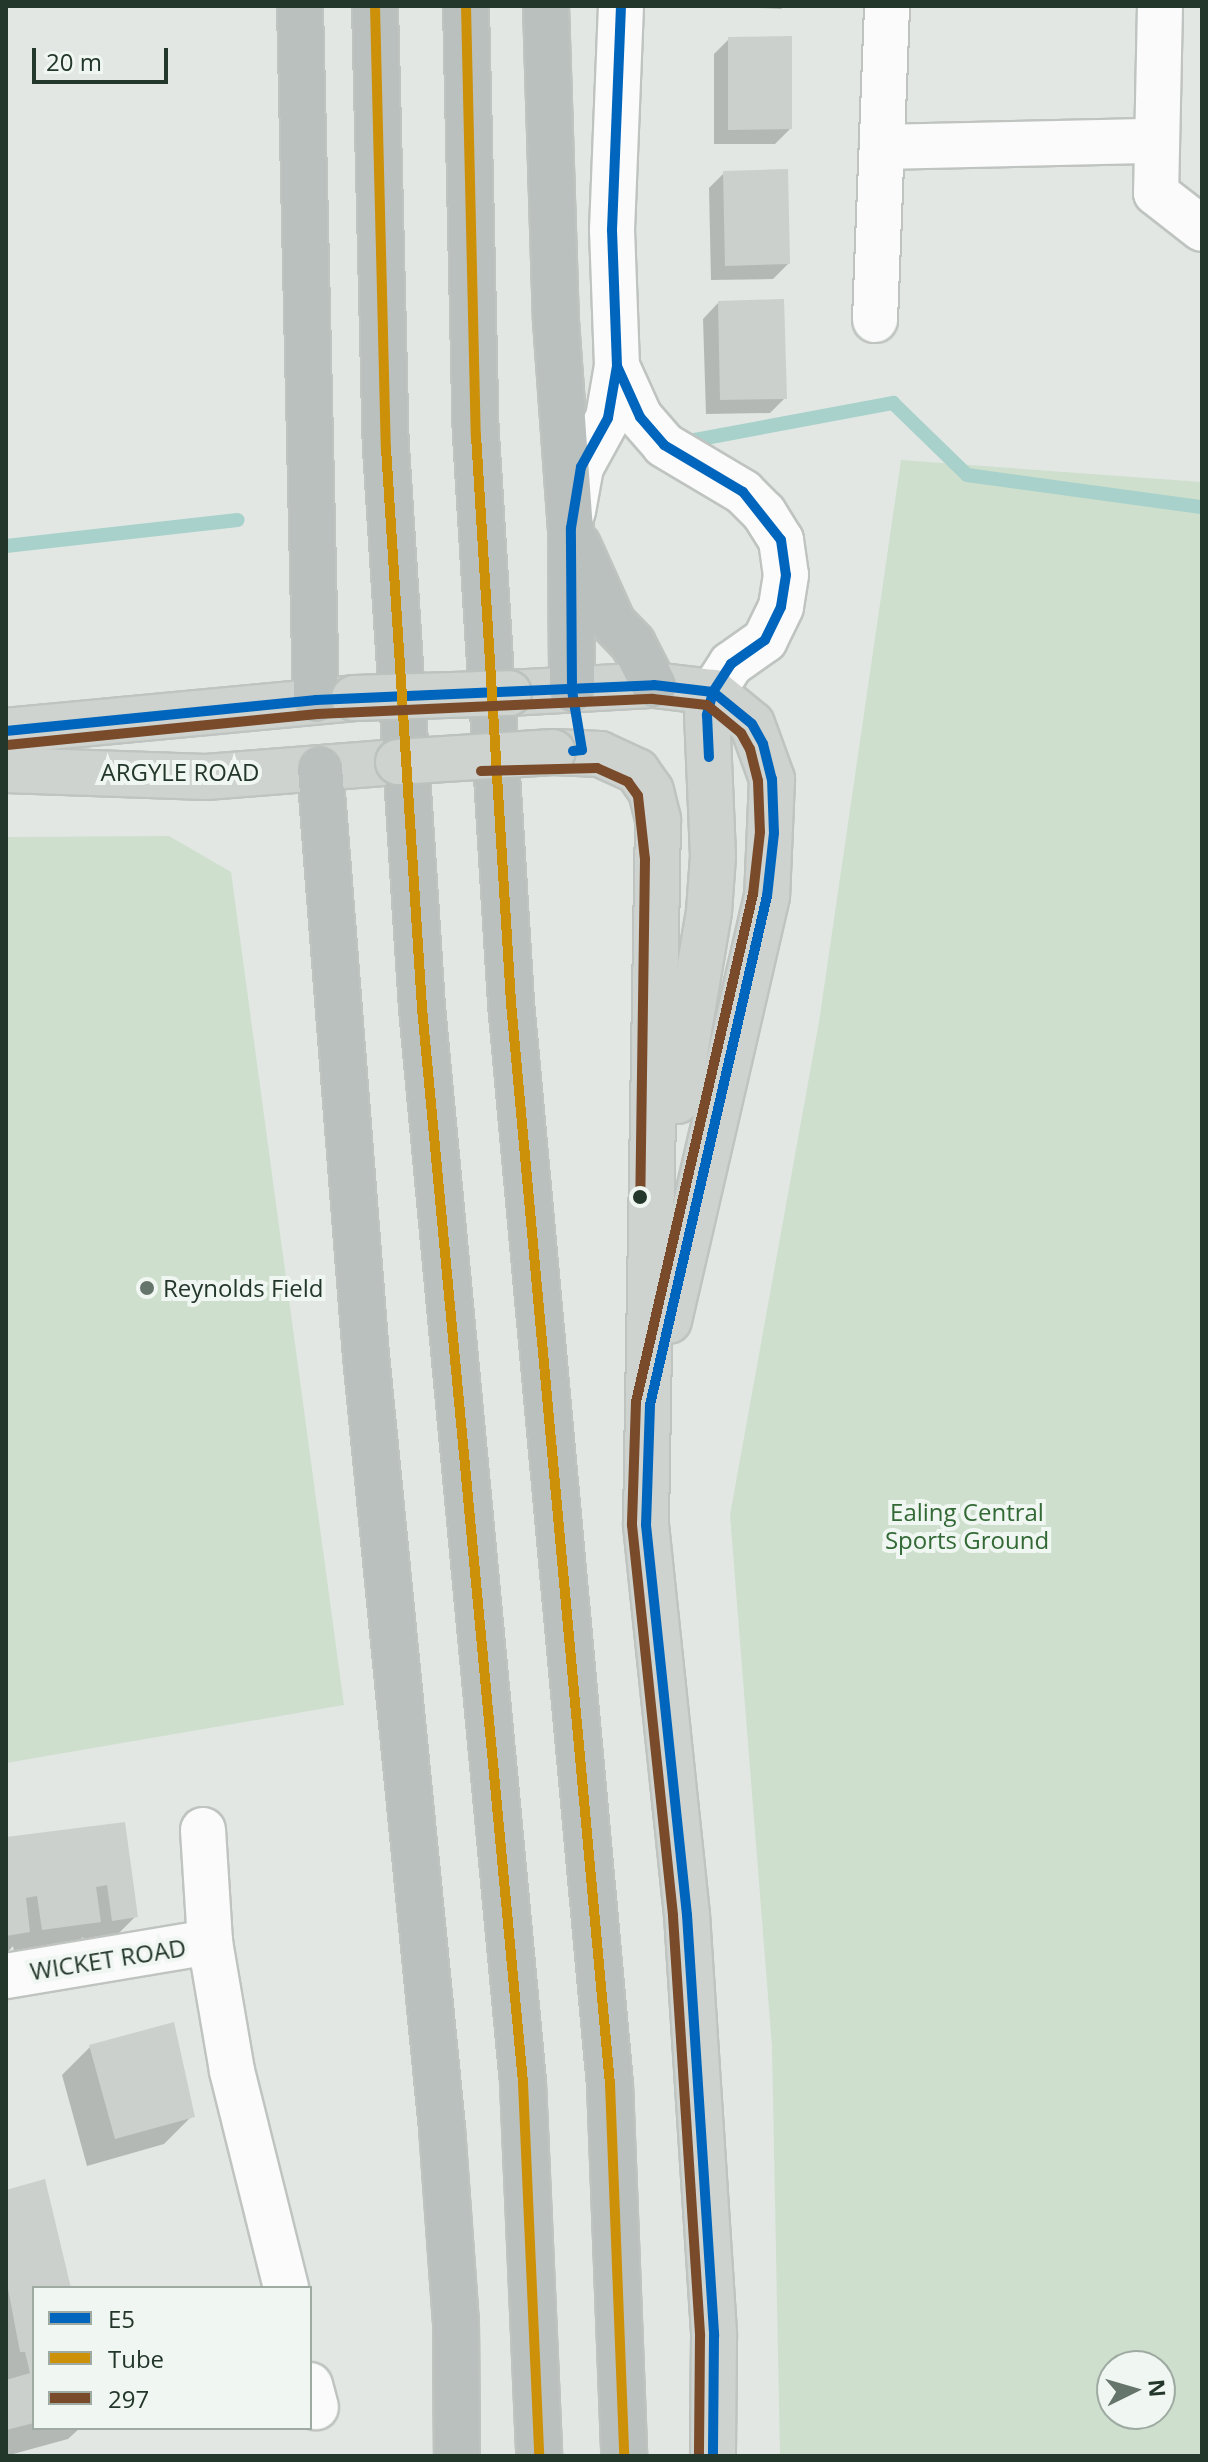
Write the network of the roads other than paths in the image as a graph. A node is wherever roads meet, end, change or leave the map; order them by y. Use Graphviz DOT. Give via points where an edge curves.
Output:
graph roads {
  1 [pos="300,6"];
  2 [pos="375,6"];
  3 [pos="466,6"];
  4 [pos="546,6"];
  5 [pos="621,6"];
  6 [pos="887,6"];
  7 [pos="1160,6"];
  8 [pos="1156,141"];
  9 [pos="882,147"];
  10 [pos="1202,229"];
  11 [pos="875,320"];
  12 [pos="617,366"];
  13 [pos="571,528"];
  14 [pos="654,685"];
  15 [pos="560,691"];
  16 [pos="713,692"];
  17 [pos="335,699"];
  18 [pos="6,731"];
  19 [pos="567,751"];
  20 [pos="337,766"];
  21 [pos="6,770"];
  22 [pos="654,1217"];
  23 [pos="650,1405"];
  24 [pos="203,1830"];
  25 [pos="210,1942"];
  26 [pos="6,1976"];
  27 [pos="286,2286"];
  28 [pos="457,2456"];
  29 [pos="539,2456"];
  30 [pos="624,2456"];
  31 [pos="713,2456"];
  1 -- 17 [label="highway"];
  2 -- 29 [label="highway" via="386,448 422,1008 523,2083"];
  3 -- 30 [label="highway" via="476,435 511,1003 610,2084"];
  4 -- 13 [label="highway" via="556,321"];
  5 -- 12 [label="street" via="612,230"];
  6 -- 9 [label="street"];
  7 -- 8 [label="street"];
  8 -- 9 [label="street"];
  8 -- 10 [label="street" via="1156,193"];
  9 -- 11 [label="street"];
  12 -- 13 [label="street" via="608,418 581,467"];
  12 -- 16 [label="street" via="640,417 664,445 743,492 781,540 786,575 781,607 765,640 731,664"];
  13 -- 14 [label="highway" via="613,623 633,644"];
  13 -- 15 [label="highway"];
  14 -- 15 [label="main road"];
  14 -- 16 [label="main road"];
  15 -- 17 [label="main road, bridge"];
  15 -- 19 [label="main road"];
  16 -- 22 [label="main road" via="707,715 713,856 709,911"];
  16 -- 23 [label="main road" via="752,724 763,744 772,779 774,833 767,896"];
  17 -- 18 [label="main road"];
  17 -- 20 [label="main road"];
  19 -- 20 [label="main road, ARGYLE ROAD, bridge"];
  19 -- 22 [label="main road, ARGYLE ROAD" via="615,757 637,771 651,791 658,820"];
  20 -- 21 [label="main road, ARGYLE ROAD" via="206,777"];
  20 -- 28 [label="highway" via="366,1356 443,2143 456,2321"];
  22 -- 23 [label="main road"];
  23 -- 31 [label="main road" via="646,1525 687,1915 714,2336"];
  24 -- 25 [label="street"];
  25 -- 26 [label="street, WICKET ROAD"];
  25 -- 27 [label="street" via="232,2071"];
}
